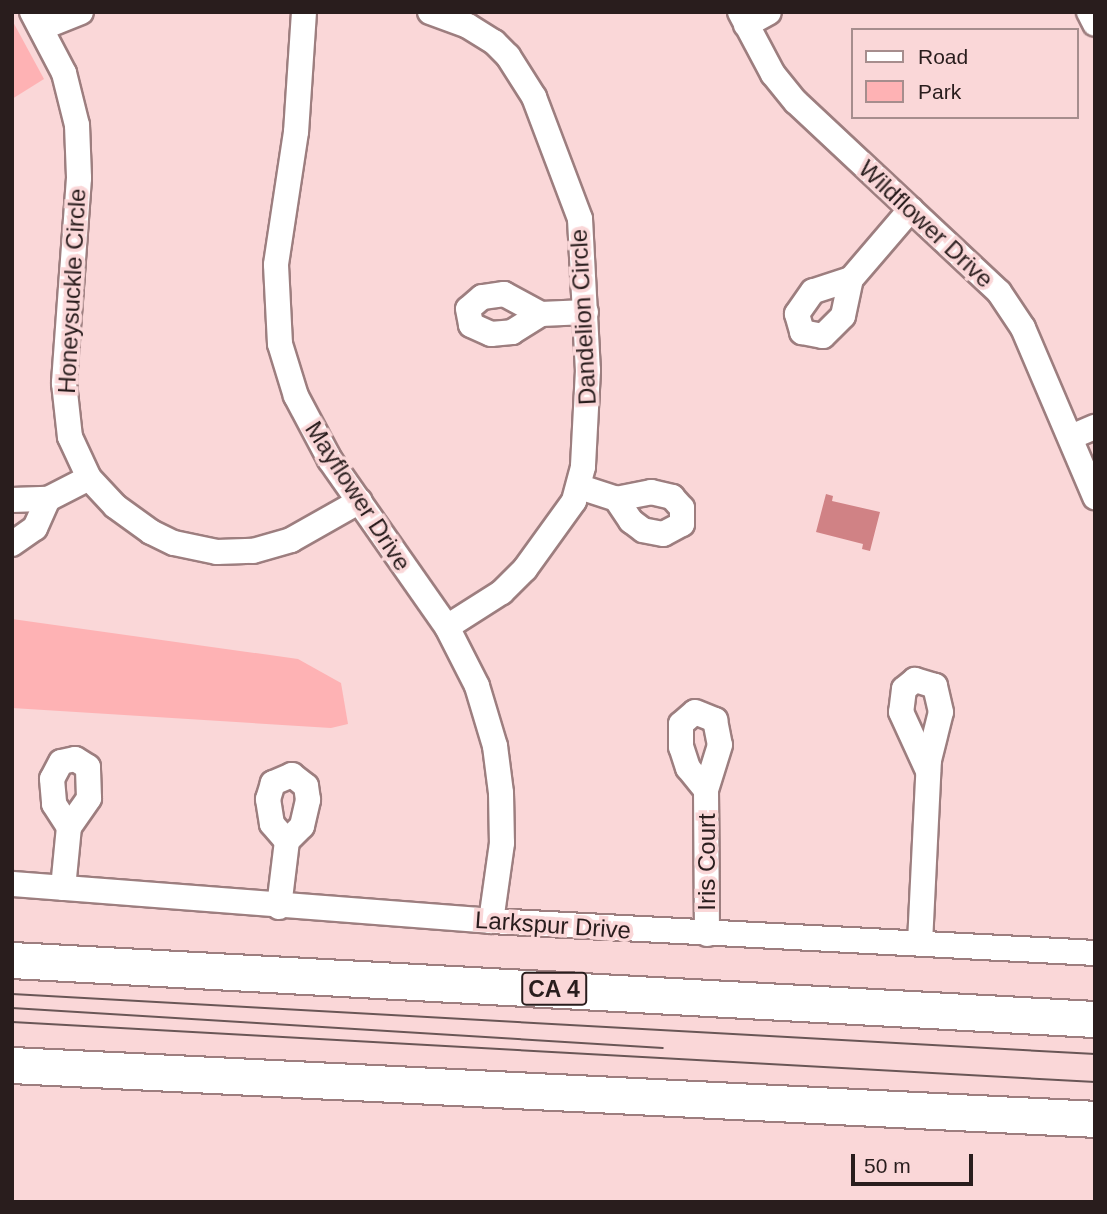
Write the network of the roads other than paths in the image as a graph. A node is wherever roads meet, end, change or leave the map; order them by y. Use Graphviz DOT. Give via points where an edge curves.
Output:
graph roads {
  1 [pos="80,12"];
  2 [pos="304,12"];
  3 [pos="430,12"];
  4 [pos="769,12"];
  5 [pos="1090,12"];
  6 [pos="743,18"];
  7 [pos="37,20"];
  8 [pos="1095,24"];
  9 [pos="911,209"];
  10 [pos="851,279"];
  11 [pos="586,312"];
  12 [pos="541,314"];
  13 [pos="1095,427"];
  14 [pos="1070,438"];
  15 [pos="89,478"];
  16 [pos="580,487"];
  17 [pos="1095,497"];
  18 [pos="48,499"];
  19 [pos="616,499"];
  20 [pos="12,500"];
  21 [pos="360,501"];
  22 [pos="12,544"];
  23 [pos="447,627"];
  24 [pos="928,771"];
  25 [pos="706,790"];
  26 [pos="69,827"];
  27 [pos="287,841"];
  28 [pos="12,884"];
  29 [pos="63,888"];
  30 [pos="279,906"];
  31 [pos="491,921"];
  32 [pos="706,934"];
  33 [pos="920,943"];
  34 [pos="1095,953"];
  35 [pos="12,960"];
  36 [pos="1095,1019"];
  37 [pos="12,1065"];
  38 [pos="1006,1116"];
  39 [pos="1095,1119"];
  40 [pos="1095,1131"];
  1 -- 7 [label="street"];
  2 -- 21 [label="street, Mayflower Drive" via="296,130 276,265 278,326 287,373 307,420"];
  3 -- 11 [label="street, Dandelion Circle" via="494,42 534,97 580,219"];
  4 -- 6 [label="street"];
  5 -- 8 [label="street"];
  6 -- 9 [label="street, Wildflower Drive" via="786,90"];
  7 -- 15 [label="street, Honeysuckle Circle" via="64,73 77,125 79,178 64,383 70,437"];
  9 -- 10 [label="street"];
  9 -- 14 [label="street, Wildflower Drive" via="984,274 1012,310"];
  11 -- 12 [label="street"];
  11 -- 16 [label="street, Dandelion Circle" via="588,416"];
  13 -- 14 [label="street"];
  14 -- 17 [label="street, Wildflower Drive"];
  15 -- 18 [label="street"];
  15 -- 21 [label="street, Honeysuckle Circle" via="115,506 151,532 174,543 217,552 253,551 291,540"];
  16 -- 19 [label="street"];
  16 -- 23 [label="street, Dandelion Circle" via="525,569 502,592"];
  18 -- 20 [label="street"];
  18 -- 22 [label="street" via="35,528"];
  21 -- 23 [label="street, Mayflower Drive"];
  23 -- 31 [label="street, Mayflower Drive" via="477,686 498,764 502,843"];
  24 -- 33 [label="street"];
  25 -- 32 [label="street, Iris Court"];
  26 -- 29 [label="street"];
  27 -- 30 [label="street"];
  28 -- 29 [label="street, Larkspur Drive"];
  29 -- 30 [label="street, Larkspur Drive"];
  30 -- 31 [label="street, Larkspur Drive"];
  31 -- 32 [label="street, Larkspur Drive"];
  32 -- 33 [label="street, Larkspur Drive"];
  33 -- 34 [label="street, Larkspur Drive"];
  35 -- 36 [label="highway, CA 4"];
  37 -- 38 [label="highway"];
  38 -- 39 [label="highway"];
  38 -- 40 [label="highway"];
}
